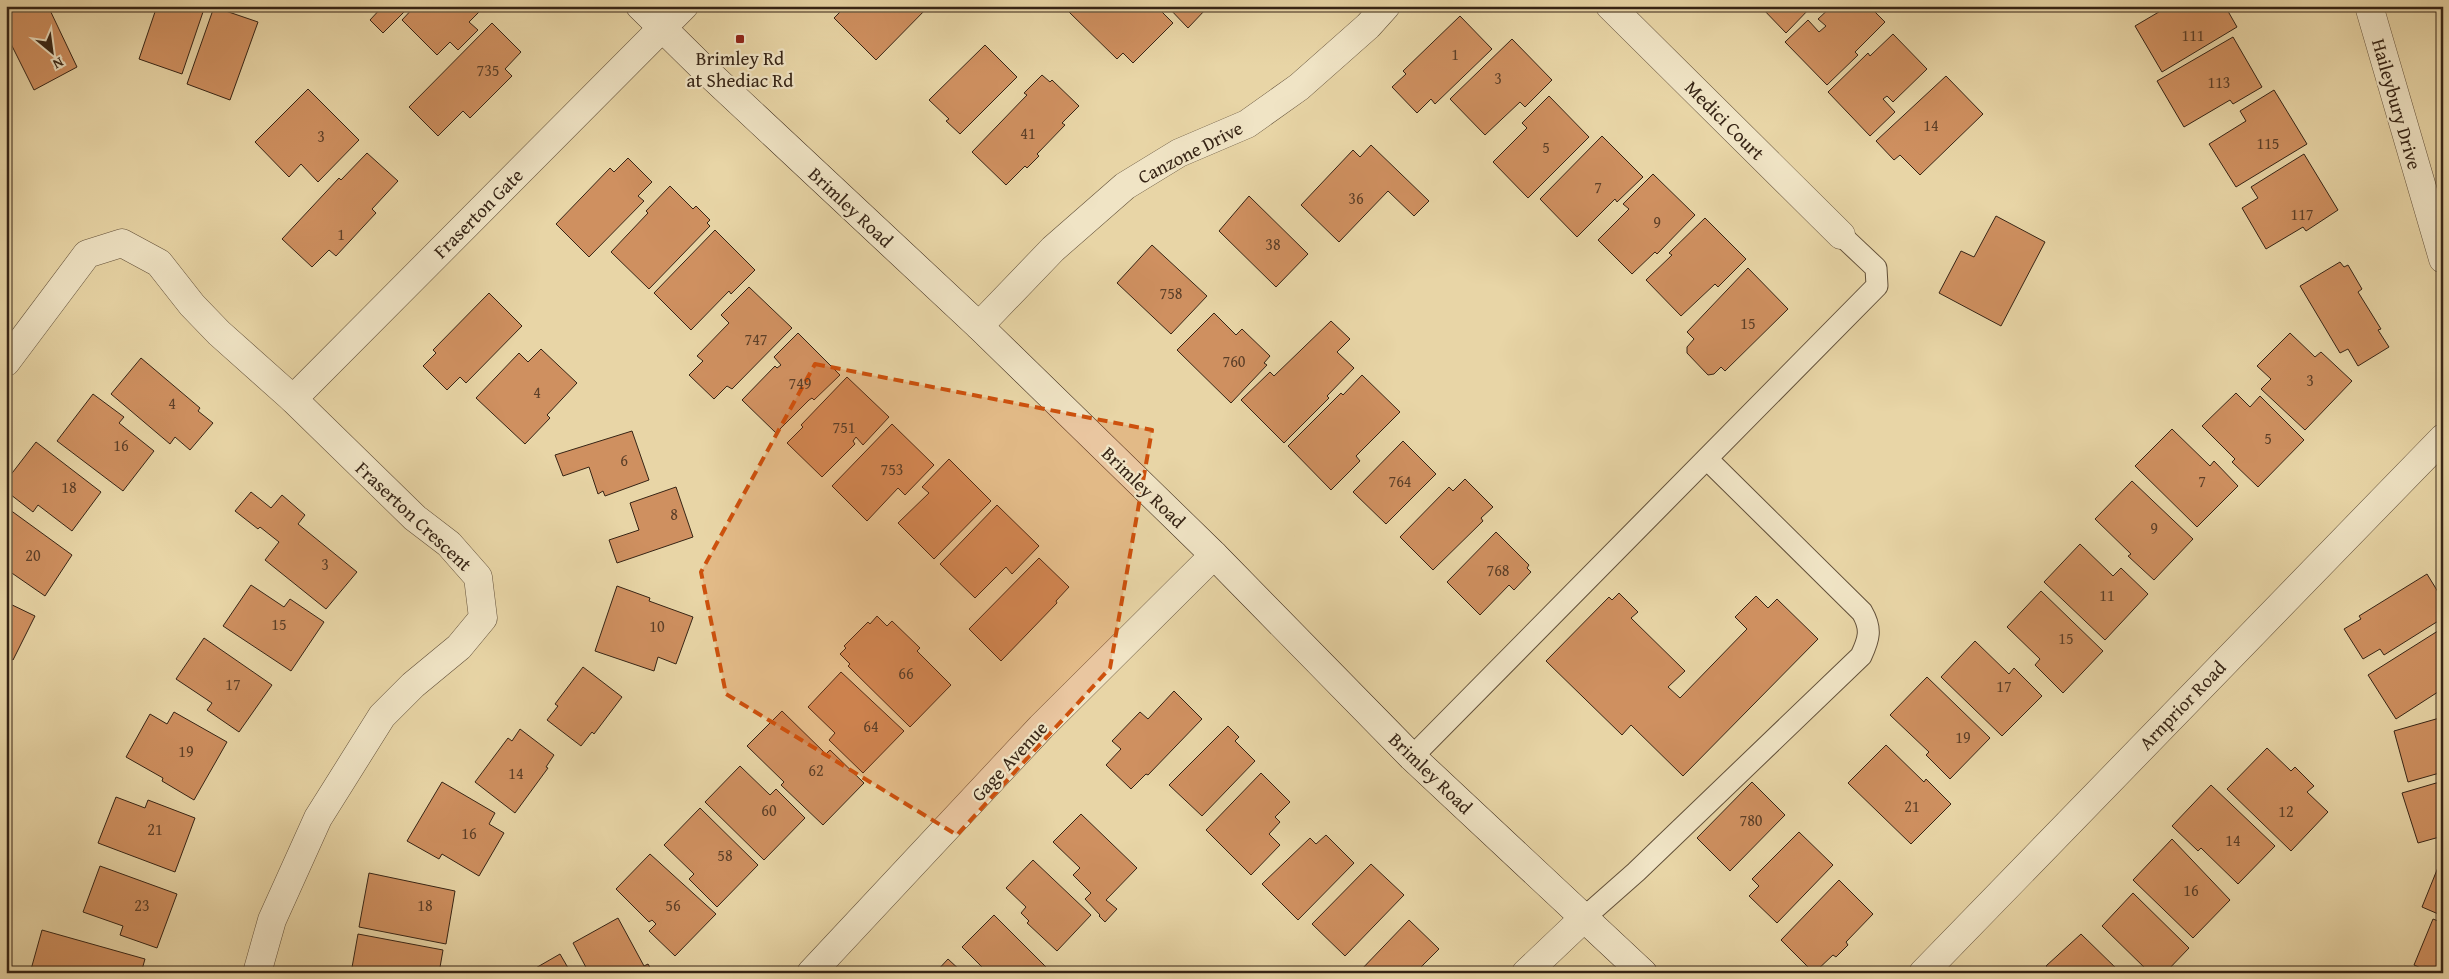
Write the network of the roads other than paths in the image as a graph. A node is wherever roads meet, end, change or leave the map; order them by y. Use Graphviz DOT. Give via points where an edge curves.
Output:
graph roads {
  1 [pos="640,6"];
  2 [pos="684,6"];
  3 [pos="1386,6"];
  4 [pos="1610,6"];
  5 [pos="2369,6"];
  6 [pos="662,28"];
  7 [pos="1841,235"];
  8 [pos="2443,259"];
  9 [pos="979,326"];
  10 [pos="6,362"];
  11 [pos="293,399"];
  12 [pos="2443,438"];
  13 [pos="1707,460"];
  14 [pos="1214,555"];
  15 [pos="1412,757"];
  16 [pos="1585,917"];
  17 [pos="258,973"];
  18 [pos="811,973"];
  19 [pos="1526,973"];
  20 [pos="1642,973"];
  21 [pos="1922,973"];
  1 -- 6 [label="street, Brimley Road"];
  2 -- 6 [label="street, Fraserton Gate"];
  3 -- 9 [label="street, Canzone Drive" via="1299,87 1246,124 1179,153 1125,186 1053,249"];
  4 -- 7 [label="street, Medici Court"];
  5 -- 8 [label="street, Haileybury Drive"];
  6 -- 9 [label="street, Brimley Road"];
  6 -- 11 [label="street, Fraserton Gate"];
  7 -- 13 [label="lane" via="1876,268 1877,286"];
  9 -- 14 [label="street, Brimley Road"];
  10 -- 11 [label="street" via="87,254 122,243 158,263 219,333"];
  11 -- 17 [label="street, Fraserton Crescent" via="415,518 449,544 478,576 484,618 459,647 382,716 318,818 272,920"];
  12 -- 21 [label="street, Arnprior Road"];
  13 -- 15 [label="lane"];
  13 -- 16 [label="lane" via="1862,612 1869,625 1869,638 1861,656"];
  14 -- 15 [label="street, Brimley Road"];
  14 -- 18 [label="street, Gage Avenue" via="1041,727"];
  15 -- 16 [label="street, Brimley Road"];
  16 -- 19 [label="street"];
  16 -- 20 [label="street, Brimley Road"];
}
